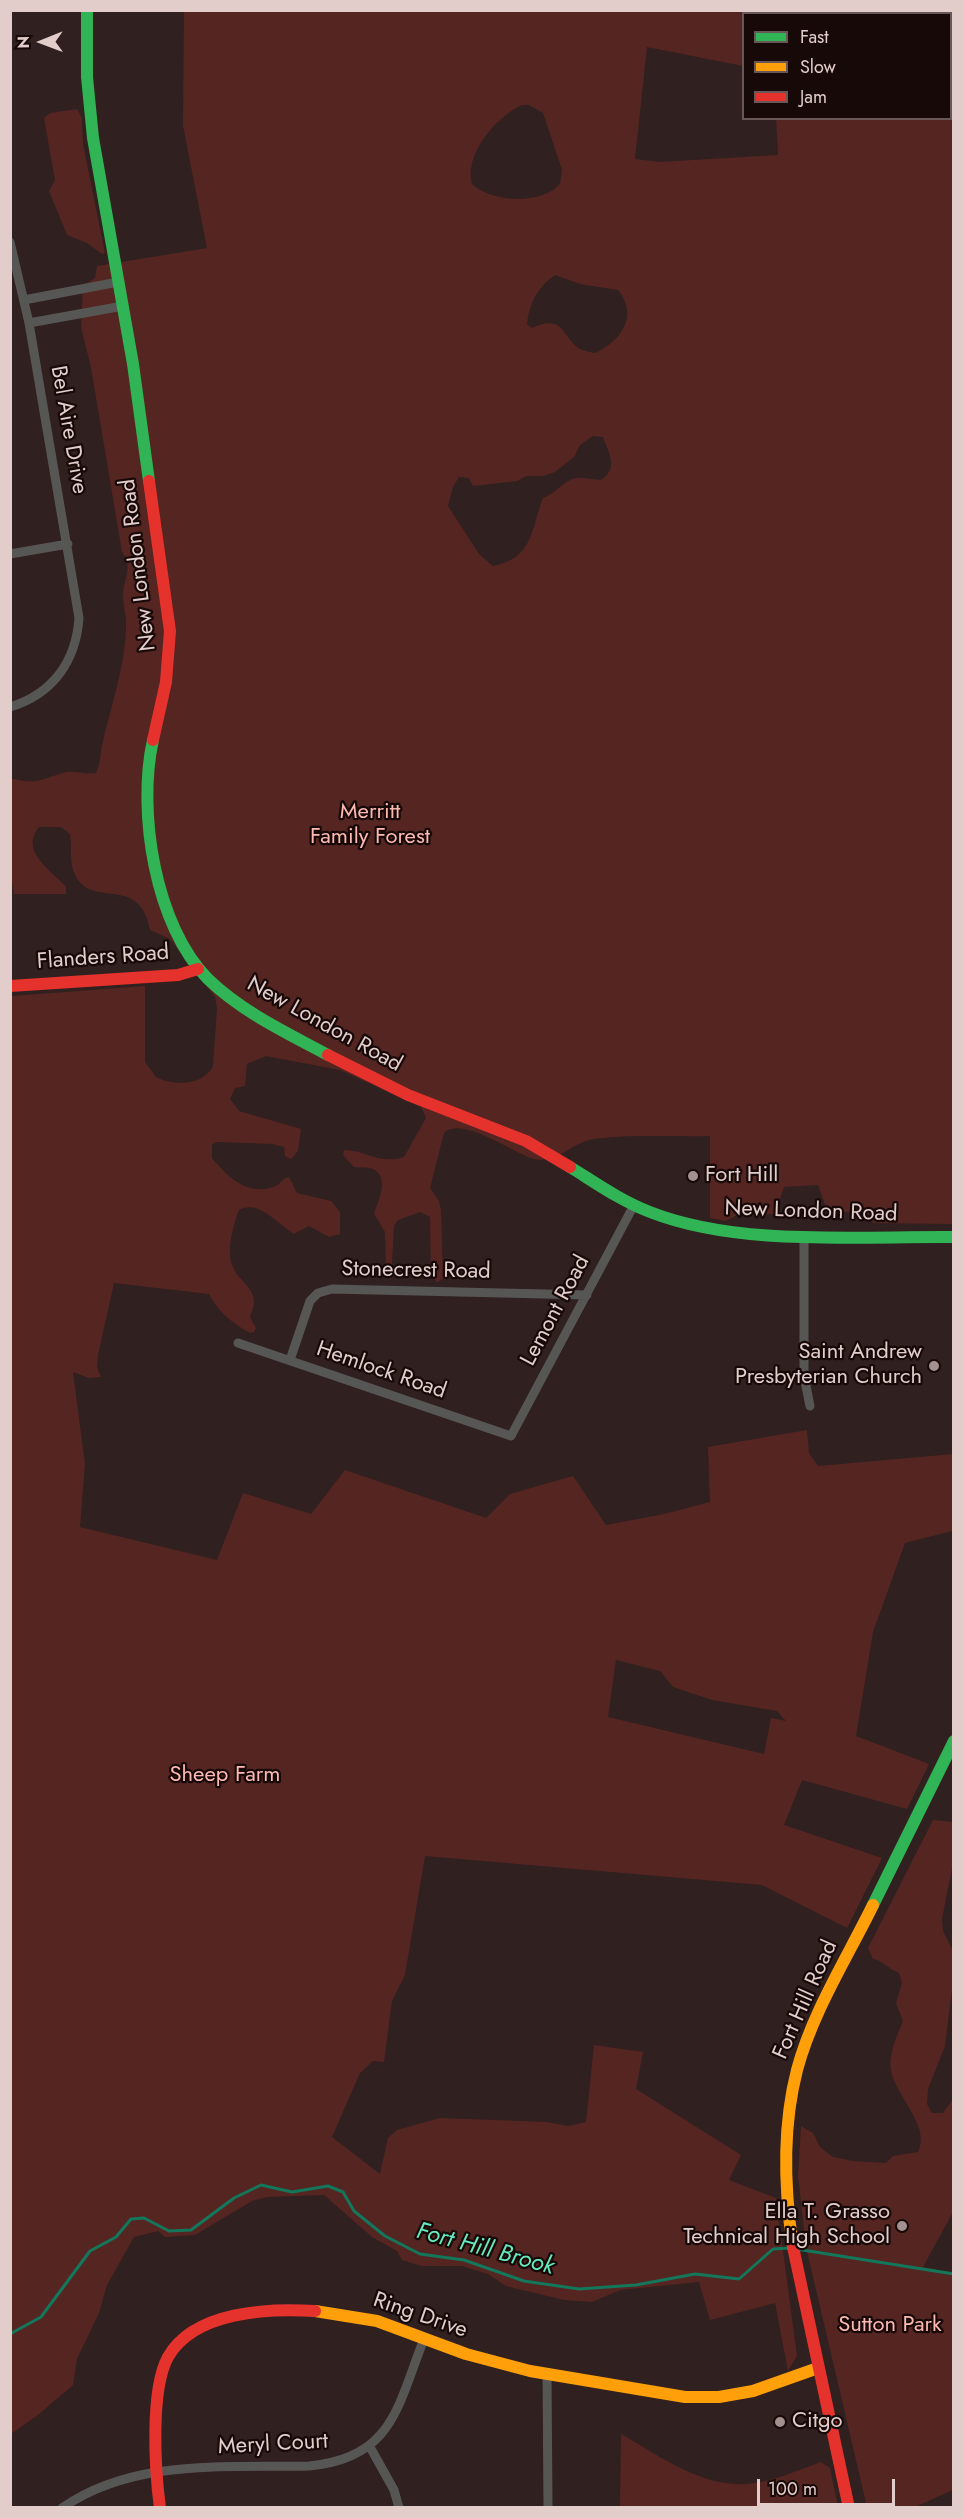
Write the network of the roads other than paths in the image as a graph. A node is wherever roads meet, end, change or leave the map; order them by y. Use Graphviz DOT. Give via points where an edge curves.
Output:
graph roads {
  1 [pos="87,10"];
  2 [pos="10,242"];
  3 [pos="118,282"];
  4 [pos="24,300"];
  5 [pos="123,306"];
  6 [pos="29,323"];
  7 [pos="68,544"];
  8 [pos="10,554"];
  9 [pos="10,707"];
  10 [pos="198,969"];
  11 [pos="10,986"];
  12 [pos="634,1205"];
  13 [pos="804,1236"];
  14 [pos="954,1237"];
  15 [pos="587,1295"];
  16 [pos="237,1343"];
  17 [pos="290,1360"];
  18 [pos="810,1406"];
  19 [pos="511,1436"];
  20 [pos="954,1741"];
  21 [pos="424,2339"];
  22 [pos="818,2368"];
  23 [pos="548,2373"];
  24 [pos="370,2447"];
  25 [pos="158,2470"];
  26 [pos="62,2508"];
  27 [pos="160,2508"];
  28 [pos="399,2508"];
  29 [pos="548,2508"];
  30 [pos="849,2508"];
  1 -- 3 [label="main road, New London Road" via="89,105"];
  2 -- 4 [label="street, Bel Aire Drive"];
  3 -- 4 [label="street"];
  3 -- 5 [label="main road, New London Road"];
  4 -- 6 [label="street, Bel Aire Drive"];
  5 -- 6 [label="street"];
  5 -- 10 [label="main road, New London Road" via="170,631 169,676 149,760 148,813 173,920"];
  6 -- 7 [label="street, Bel Aire Drive"];
  7 -- 8 [label="street"];
  7 -- 9 [label="street, Bel Aire Drive" via="79,610 72,656 49,686"];
  10 -- 11 [label="main road, Flanders Road" via="178,975"];
  10 -- 12 [label="main road, New London Road" via="256,1016 325,1054 409,1095 524,1140"];
  12 -- 13 [label="main road, New London Road" via="663,1217 728,1233"];
  12 -- 15 [label="street, Lemont Road"];
  13 -- 14 [label="main road, New London Road"];
  13 -- 18 [label="street" via="804,1376"];
  15 -- 17 [label="street, Stonecrest Road" via="332,1289 318,1293 310,1301"];
  15 -- 19 [label="street, Lemont Road"];
  16 -- 17 [label="street, Hemlock Road"];
  17 -- 19 [label="street, Hemlock Road"];
  20 -- 22 [label="main road, Fort Hill Road" via="815,2022 797,2065 788,2104 786,2199 794,2259"];
  21 -- 23 [label="main road, Ring Drive" via="480,2358"];
  21 -- 24 [label="street, Meryl Court" via="392,2418"];
  21 -- 25 [label="main road, Ring Drive" via="378,2322 323,2312 262,2311 207,2323 184,2336 167,2357 159,2389"];
  22 -- 23 [label="main road, Ring Drive" via="754,2391 702,2398"];
  22 -- 30 [label="main road, Fort Hill Road"];
  23 -- 29 [label="street"];
  24 -- 25 [label="street, Meryl Court" via="356,2456 327,2464"];
  24 -- 28 [label="street" via="394,2490"];
  25 -- 26 [label="street, Meryl Court" via="122,2478"];
  25 -- 27 [label="main road, Ring Drive"];
}
